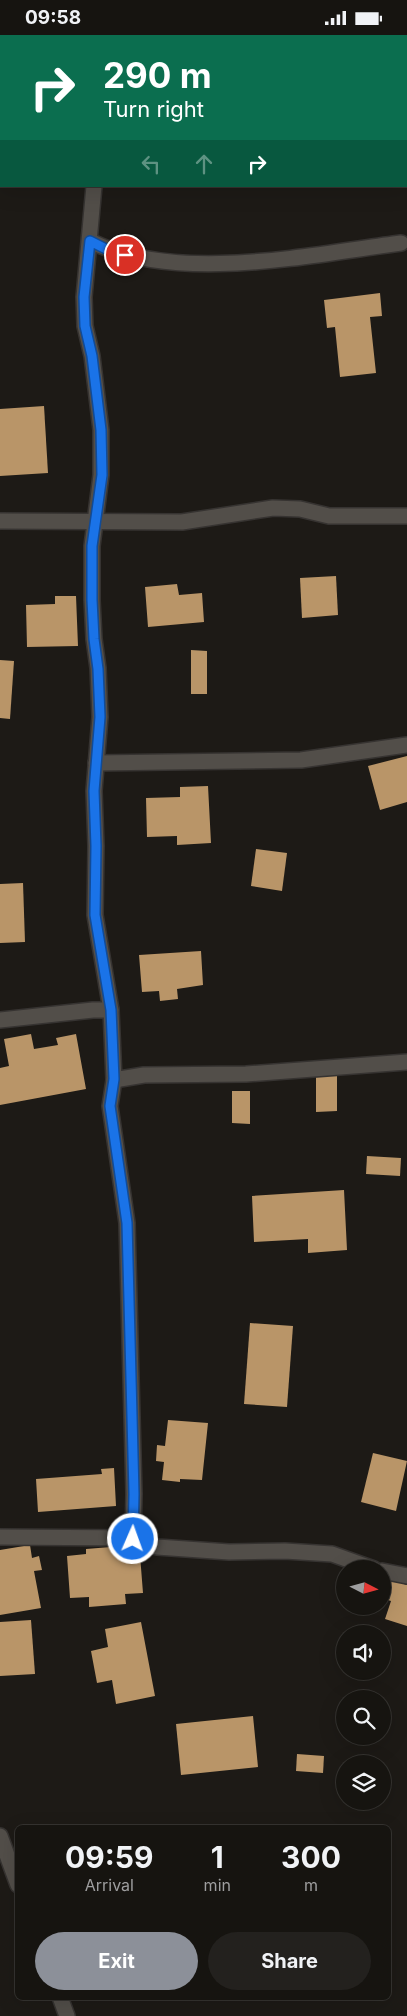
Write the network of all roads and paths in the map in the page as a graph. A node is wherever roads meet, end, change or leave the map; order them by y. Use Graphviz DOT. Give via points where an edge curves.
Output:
graph roads {
  1 [pos="94,187"];
  2 [pos="90,241"];
  3 [pos="401,243"];
  4 [pos="407,515"];
  5 [pos="0,521"];
  6 [pos="96,521"];
  7 [pos="407,745"];
  8 [pos="96,763"];
  9 [pos="111,1010"];
  10 [pos="0,1020"];
  11 [pos="407,1062"];
  12 [pos="114,1079"];
  13 [pos="0,1537"];
  14 [pos="133,1539"];
  15 [pos="347,1560"];
  16 [pos="391,1573"];
  17 [pos="407,1576"];
  18 [pos="0,1836"];
  19 [pos="15,1877"];
  20 [pos="61,2000"];
  21 [pos="67,2016"];
  1 -- 2 [label="street"];
  2 -- 3 [label="street" via="125,255 208,265"];
  2 -- 6 [label="street" via="84,297 85,326 101,430 102,475"];
  4 -- 6 [label="street" via="328,516 300,509 273,508 182,522"];
  5 -- 6 [label="street"];
  6 -- 8 [label="street" via="92,546 92,600 100,717"];
  7 -- 8 [label="street" via="301,760"];
  8 -- 9 [label="street" via="95,915"];
  9 -- 10 [label="street"];
  9 -- 12 [label="street"];
  11 -- 12 [label="street" via="246,1074 144,1075"];
  12 -- 14 [label="street" via="110,1106 127,1223"];
  13 -- 14 [label="street"];
  14 -- 15 [label="street" via="157,1547 229,1552 285,1551 332,1555"];
  16 -- 17 [label="street"];
  18 -- 19 [label="street"];
  20 -- 21 [label="street"];
}
